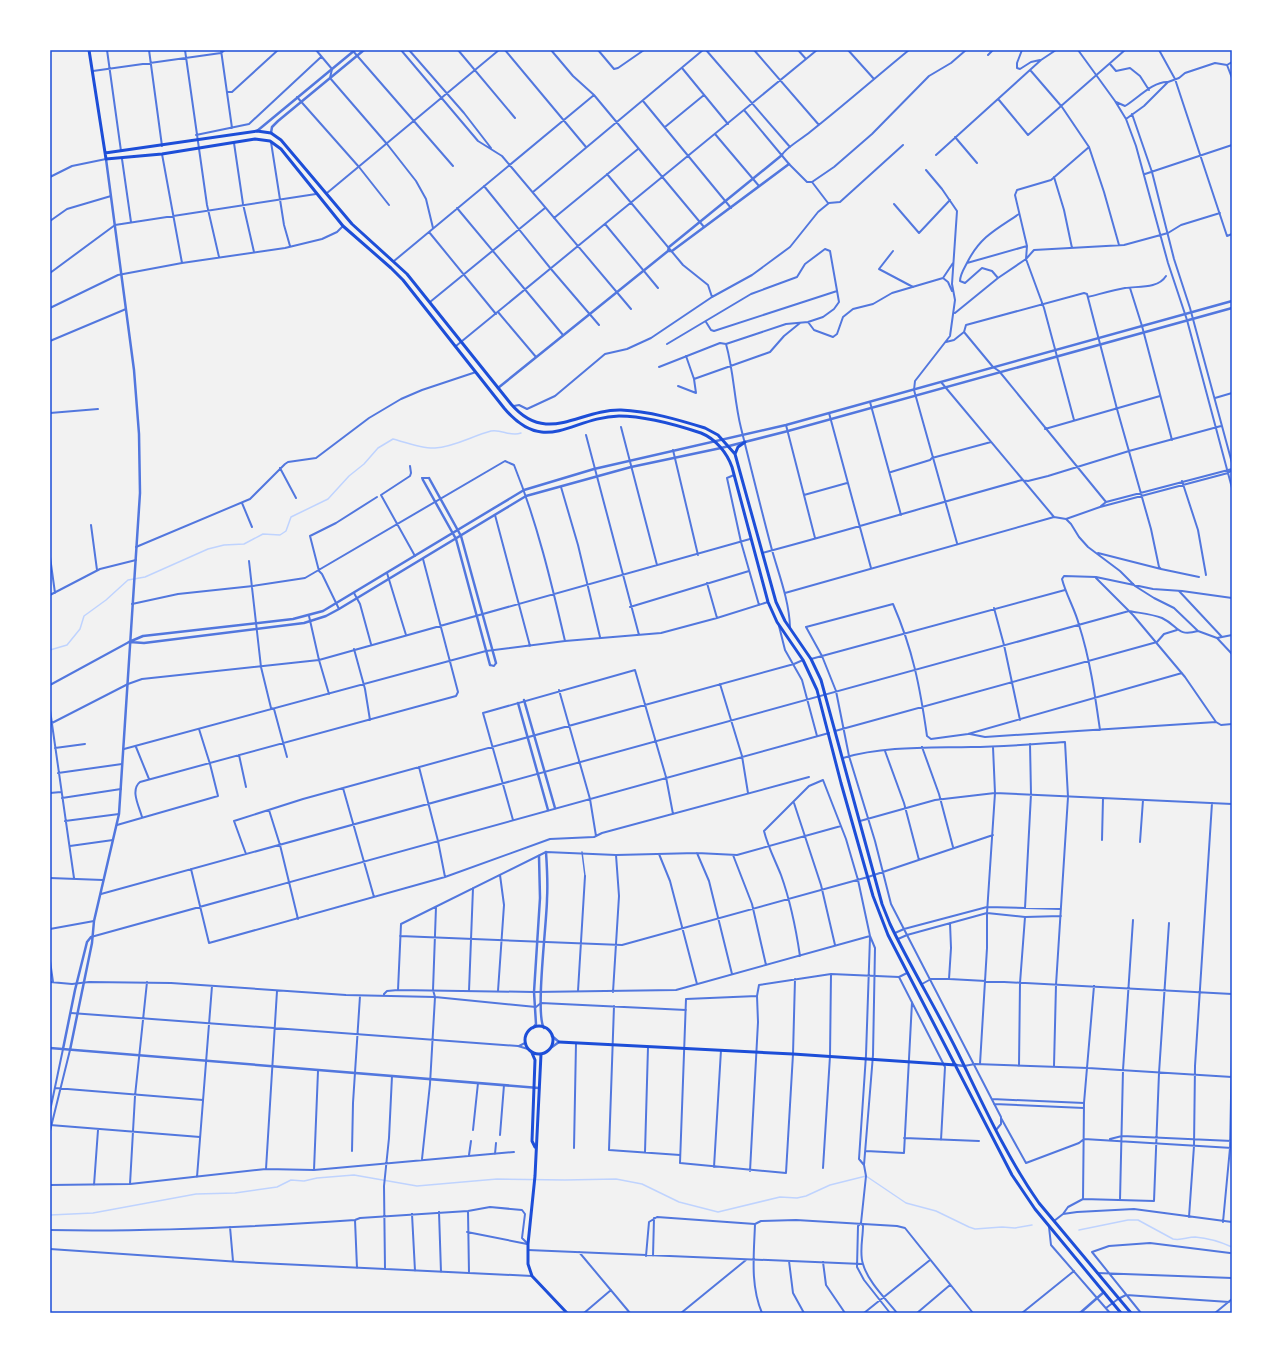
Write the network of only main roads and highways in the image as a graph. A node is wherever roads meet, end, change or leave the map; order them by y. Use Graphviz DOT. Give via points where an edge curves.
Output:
graph roads {
  1 [pos="89,50"];
  2 [pos="105,153"];
  3 [pos="745,442"];
  4 [pos="735,454"];
  5 [pos="559,1042"];
  6 [pos="532,1053"];
  7 [pos="541,1054"];
  8 [pos="956,1065"];
  9 [pos="535,1147"];
  10 [pos="567,1313"];
  11 [pos="1121,1313"];
  12 [pos="1131,1313"];
  1 -- 2 [label="main road"];
  2 -- 4 [label="main road" via="257,131 271,133 288,147 352,224 394,261 513,406 529,420 545,425 614,410 636,412 705,428 724,440"];
  2 -- 8 [label="main road" via="106,159 122,159 259,139 270,141 281,150 343,226 398,276 516,422 533,431 549,432 621,416 705,434 716,442 730,461 768,602 777,622 803,660 819,697 881,919"];
  3 -- 4 [label="main road" via="738,447"];
  4 -- 12 [label="main road" via="776,602 811,659 826,694 884,910 895,934 1027,1185"];
  5 -- 8 [label="main road"];
  6 -- 7 [label="main road"];
  6 -- 7 [label="main road" via="525,1043 528,1033 533,1028 544,1028 552,1036 552,1047"];
  6 -- 9 [label="main road" via="535,1059 532,1141"];
  7 -- 9 [label="main road"];
  8 -- 11 [label="main road" via="1012,1175 1048,1226"];
  9 -- 10 [label="main road" via="528,1264 532,1276"];
}
